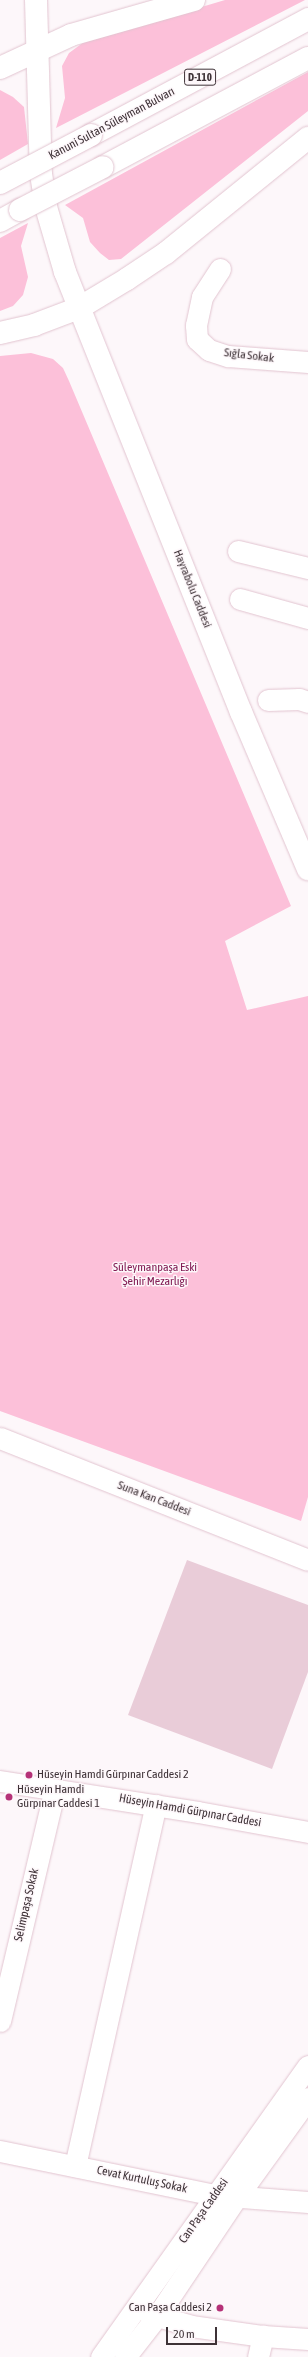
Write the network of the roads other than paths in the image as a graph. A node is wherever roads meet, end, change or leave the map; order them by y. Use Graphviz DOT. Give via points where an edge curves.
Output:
graph roads {
  1 [pos="36,0"];
  2 [pos="194,0"];
  3 [pos="308,19"];
  4 [pos="37,49"];
  5 [pos="308,58"];
  6 [pos="0,68"];
  7 [pos="308,138"];
  8 [pos="0,183"];
  9 [pos="0,221"];
  10 [pos="220,269"];
  11 [pos="79,308"];
  12 [pos="0,334"];
  13 [pos="308,362"];
  14 [pos="238,551"];
  15 [pos="308,568"];
  16 [pos="240,600"];
  17 [pos="308,618"];
  18 [pos="268,700"];
  19 [pos="308,702"];
  20 [pos="308,869"];
  21 [pos="0,1438"];
  22 [pos="308,1560"];
  23 [pos="0,1781"];
  24 [pos="55,1789"];
  25 [pos="156,1805"];
  26 [pos="308,1832"];
  27 [pos="0,2021"];
  28 [pos="308,2066"];
  29 [pos="308,2098"];
  30 [pos="0,2151"];
  31 [pos="75,2166"];
  32 [pos="215,2195"];
  33 [pos="236,2198"];
  34 [pos="308,2202"];
  35 [pos="138,2307"];
  36 [pos="157,2316"];
  37 [pos="263,2336"];
  38 [pos="308,2339"];
  39 [pos="101,2357"];
  40 [pos="125,2357"];
  41 [pos="258,2357"];
  1 -- 4 [label="main road, Hayrabolu Caddesi"];
  2 -- 4 [label="main road" via="71,35"];
  3 -- 8 [label="main road, Kanuni Sultan Süleyman Bulvarı / D-110, bridge"];
  4 -- 6 [label="main road"];
  4 -- 11 [label="main road, Hayrabolu Caddesi" via="38,128 43,187 56,244"];
  5 -- 9 [label="main road, bridge"];
  7 -- 11 [label="main road" via="166,253"];
  10 -- 13 [label="street, Sığla Sokak" via="202,297 196,325 197,339 209,350 228,356"];
  11 -- 12 [label="main road" via="34,325"];
  11 -- 20 [label="main road, Hayrabolu Caddesi" via="241,712"];
  14 -- 15 [label="street"];
  16 -- 17 [label="street"];
  18 -- 19 [label="street" via="299,699"];
  21 -- 22 [label="street, Suna Kan Caddesi"];
  23 -- 24 [label="street, Hüseyin Hamdi Gürpınar Caddesi"];
  24 -- 25 [label="street, Hüseyin Hamdi Gürpınar Caddesi"];
  24 -- 27 [label="street, Selimpaşa Sokak"];
  25 -- 26 [label="street, Hüseyin Hamdi Gürpınar Caddesi"];
  25 -- 31 [label="street"];
  28 -- 32 [label="street, Can Paşa Caddesi"];
  29 -- 33 [label="street, Can Paşa Caddesi"];
  30 -- 31 [label="street, Cevat Kurtuluş Sokak"];
  31 -- 32 [label="street, Cevat Kurtuluş Sokak"];
  32 -- 33 [label="street, Cevat Kurtuluş Sokak"];
  32 -- 35 [label="street, Can Paşa Caddesi"];
  33 -- 34 [label="street, Cevat Kurtuluş Sokak"];
  33 -- 36 [label="street, Can Paşa Caddesi"];
  35 -- 36 [label="street"];
  35 -- 39 [label="street, Can Paşa Caddesi"];
  36 -- 37 [label="street" via="191,2326"];
  36 -- 40 [label="street, Can Paşa Caddesi"];
  37 -- 38 [label="street"];
  37 -- 41 [label="street"];
}
